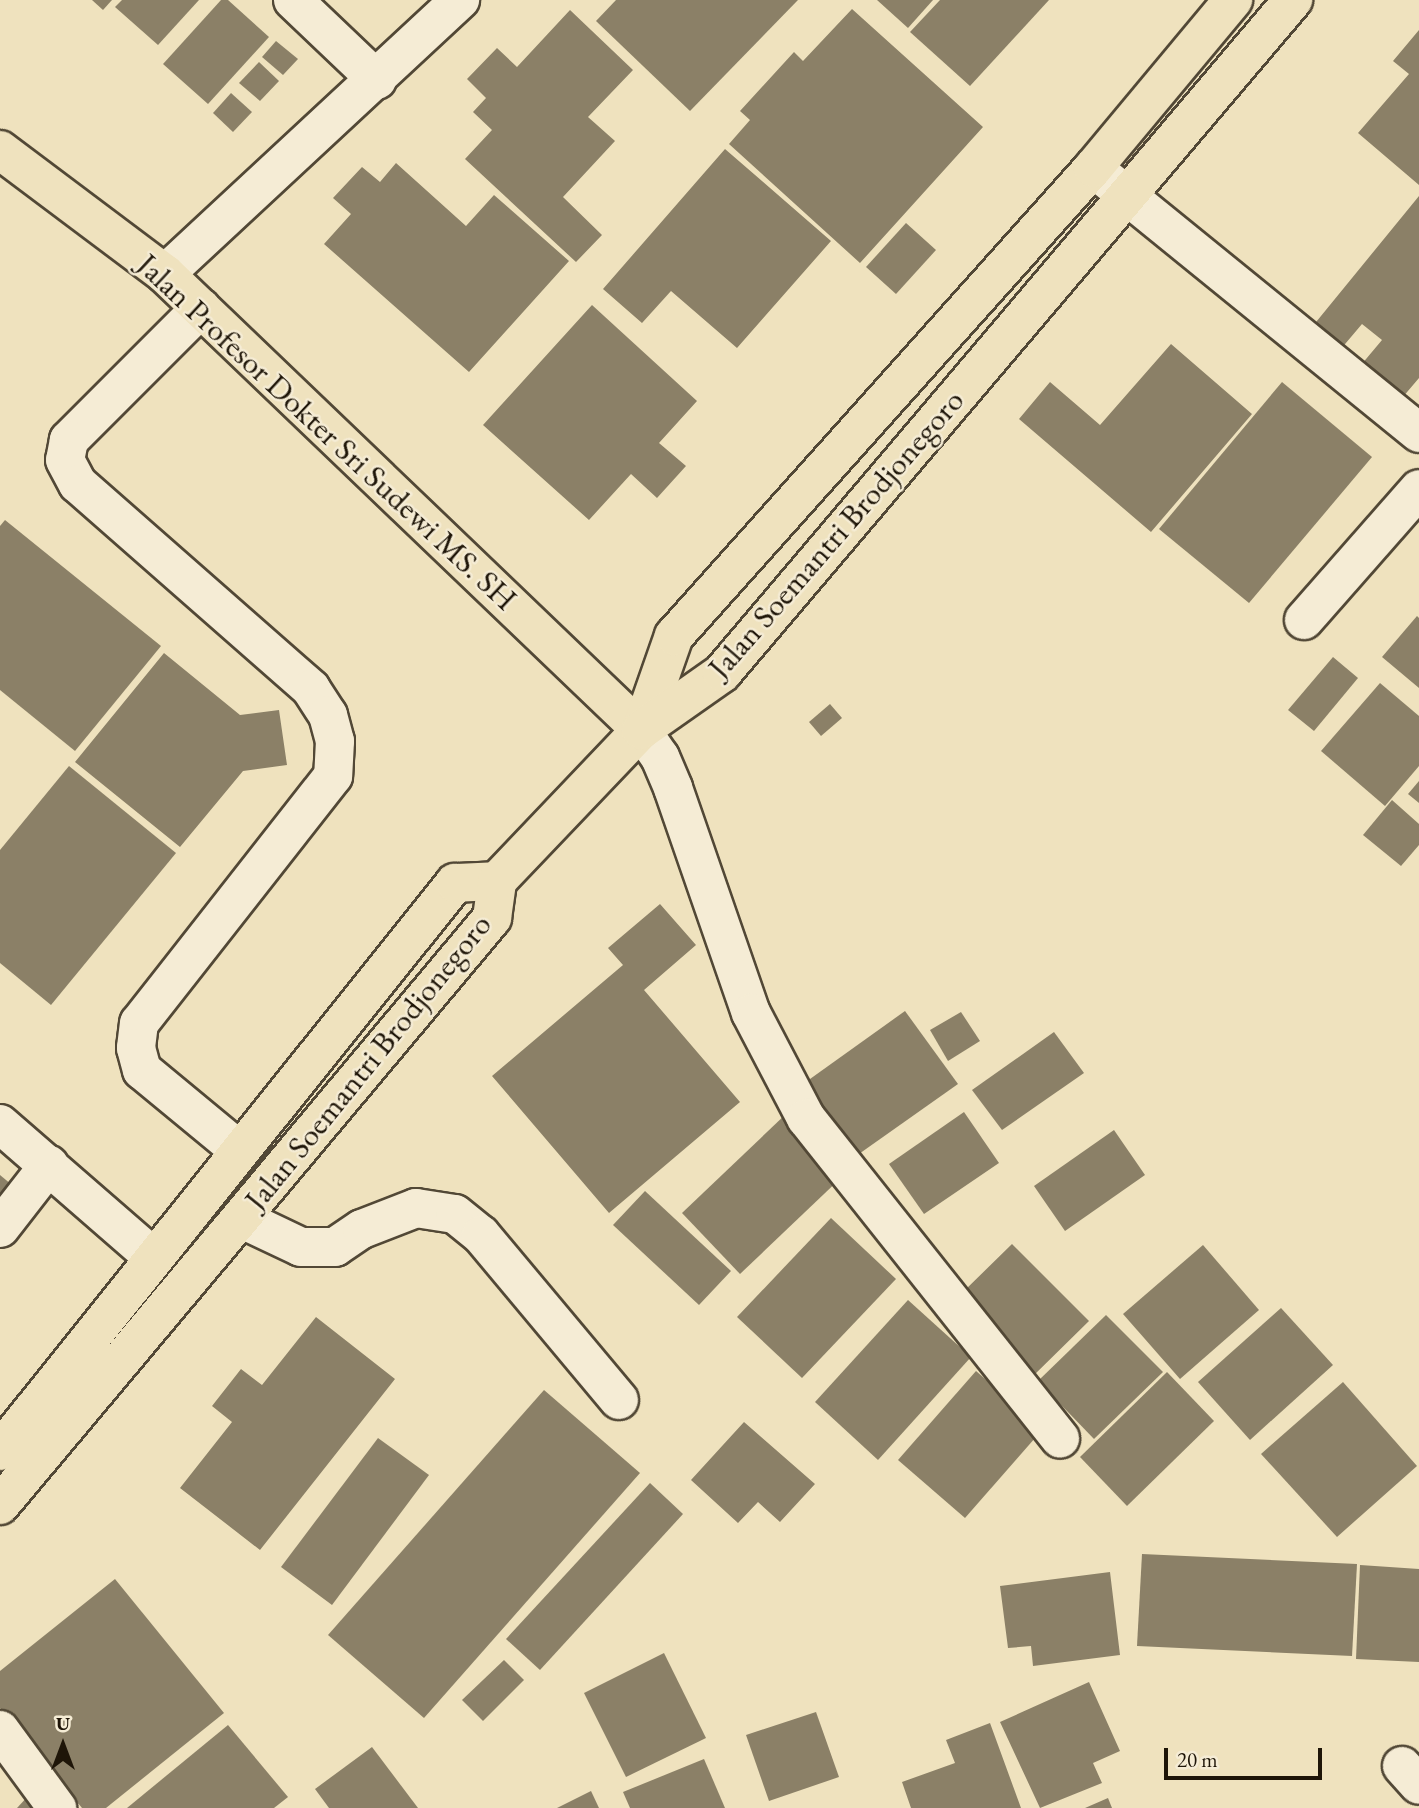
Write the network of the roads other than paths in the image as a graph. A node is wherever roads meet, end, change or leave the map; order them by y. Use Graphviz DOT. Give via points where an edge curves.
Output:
graph roads {
  1 [pos="293,0"];
  2 [pos="460,0"];
  3 [pos="1233,0"];
  4 [pos="1293,0"];
  5 [pos="377,80"];
  6 [pos="0,150"];
  7 [pos="1093,168"];
  8 [pos="1127,195"];
  9 [pos="166,274"];
  10 [pos="201,308"];
  11 [pos="1419,433"];
  12 [pos="1419,489"];
  13 [pos="1304,620"];
  14 [pos="641,730"];
  15 [pos="497,881"];
  16 [pos="0,1124"];
  17 [pos="240,1151"];
  18 [pos="49,1165"];
  19 [pos="242,1219"];
  20 [pos="0,1228"];
  21 [pos="154,1258"];
  22 [pos="619,1400"];
  23 [pos="1060,1438"];
  24 [pos="0,1451"];
  25 [pos="0,1505"];
  26 [pos="0,1730"];
  27 [pos="57,1808"];
  1 -- 5 [label="street"];
  2 -- 5 [label="street"];
  3 -- 7 [label="main road, Jalan Soemantri Brodjonegoro"];
  4 -- 8 [label="main road, Jalan Soemantri Brodjonegoro"];
  5 -- 9 [label="street"];
  6 -- 9 [label="main road, Jalan Profesor Dokter Sri Sudewi MS. SH"];
  7 -- 8 [label="street"];
  7 -- 14 [label="main road, Jalan Soemantri Brodjonegoro" via="674,636"];
  8 -- 11 [label="street"];
  8 -- 14 [label="main road, Jalan Soemantri Brodjonegoro" via="722,673"];
  9 -- 10 [label="main road, Jalan Profesor Dokter Sri Sudewi MS. SH"];
  10 -- 14 [label="main road, Jalan Profesor Dokter Sri Sudewi MS. SH"];
  10 -- 17 [label="street" via="69,440 65,460 78,484 311,689 328,715 335,741 333,776 139,1023 136,1048 142,1070"];
  12 -- 13 [label="street"];
  14 -- 15 [label="main road, Jalan Soemantri Brodjonegoro"];
  14 -- 23 [label="street" via="660,757 673,788 751,1013 806,1118"];
  15 -- 17 [label="main road, Jalan Soemantri Brodjonegoro" via="454,883"];
  15 -- 19 [label="main road, Jalan Soemantri Brodjonegoro" via="492,918"];
  16 -- 18 [label="street"];
  17 -- 21 [label="main road, Jalan Soemantri Brodjonegoro"];
  18 -- 20 [label="street"];
  18 -- 21 [label="street"];
  19 -- 22 [label="street" via="301,1247 335,1247 362,1229 416,1208 454,1214 481,1235"];
  19 -- 25 [label="main road, Jalan Soemantri Brodjonegoro"];
  21 -- 24 [label="main road, Jalan Soemantri Brodjonegoro"];
  26 -- 27 [label="street"];
}
